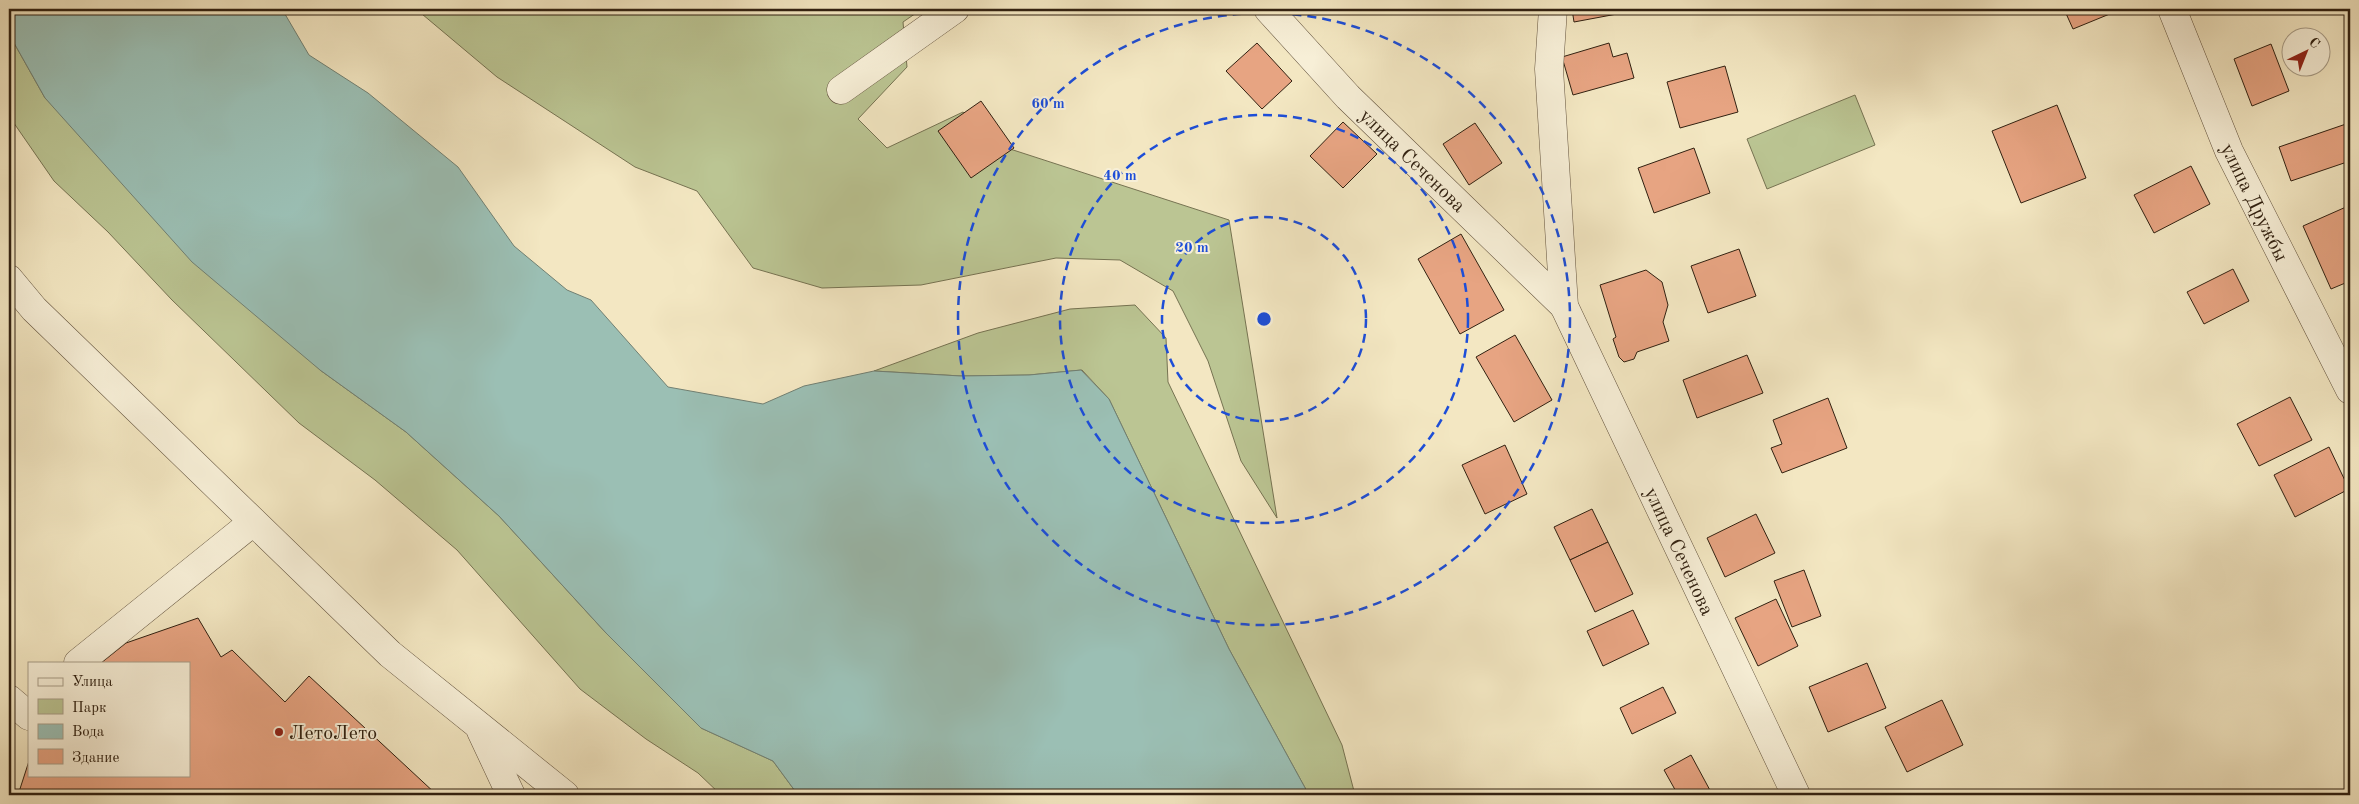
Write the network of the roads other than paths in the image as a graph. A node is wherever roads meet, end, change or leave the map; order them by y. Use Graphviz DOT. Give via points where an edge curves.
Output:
graph roads {
  1 [pos="955,9"];
  2 [pos="1268,9"];
  3 [pos="1552,9"];
  4 [pos="2172,9"];
  5 [pos="841,90"];
  6 [pos="9,279"];
  7 [pos="1564,306"];
  8 [pos="2350,390"];
  9 [pos="253,522"];
  10 [pos="79,662"];
  11 [pos="9,699"];
  12 [pos="28,715"];
  13 [pos="479,726"];
  14 [pos="511,795"];
  15 [pos="565,795"];
  16 [pos="1796,795"];
  1 -- 5 [label="street"];
  2 -- 7 [label="street, улица Сеченова" via="1348,97"];
  3 -- 7 [label="street, улица Сеченова" via="1549,69"];
  4 -- 8 [label="street, улица Дружбы" via="2228,151"];
  6 -- 9 [label="street" via="34,309"];
  7 -- 16 [label="street, улица Сеченова"];
  9 -- 10 [label="street"];
  9 -- 13 [label="street" via="390,654"];
  11 -- 12 [label="street"];
  13 -- 14 [label="street"];
  13 -- 15 [label="street"];
}
